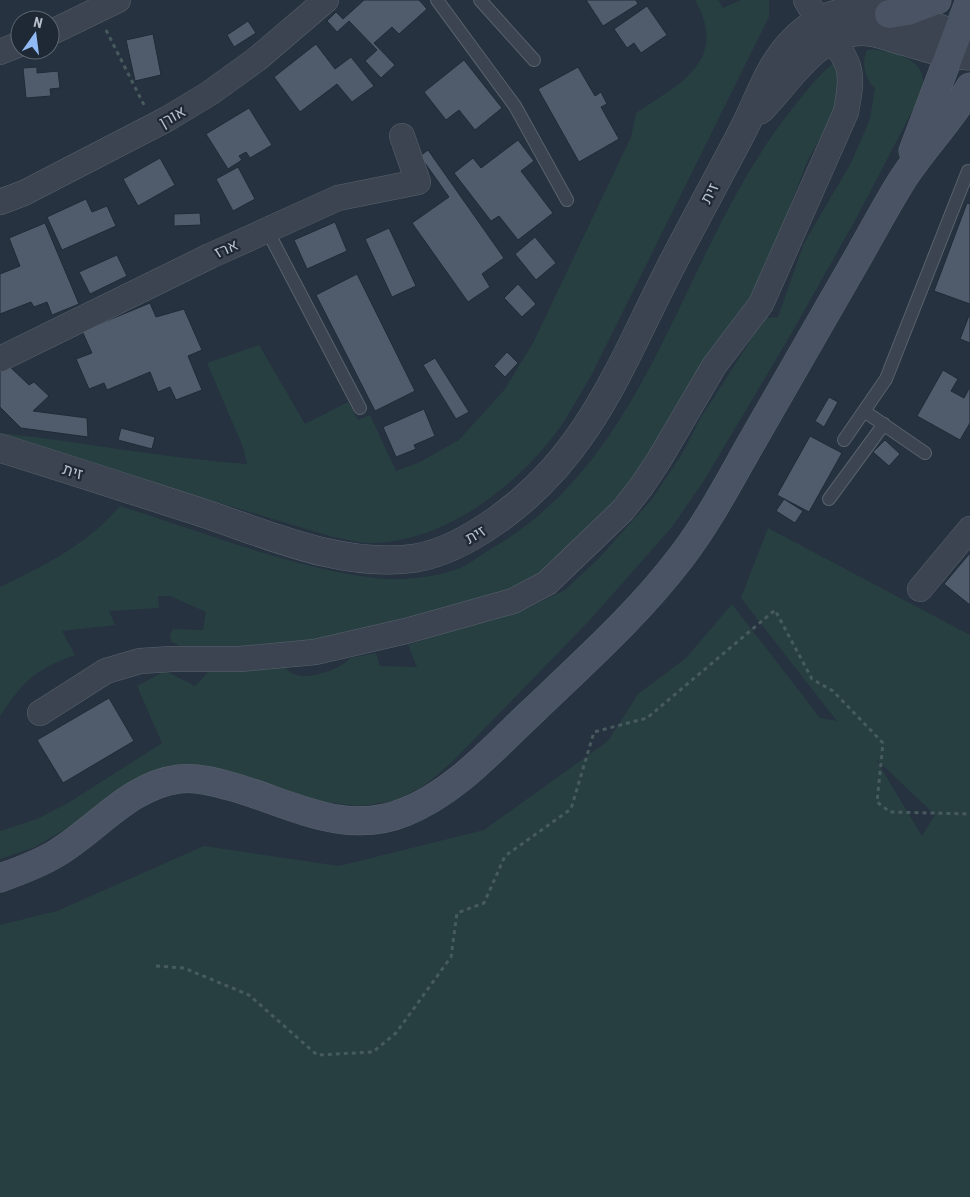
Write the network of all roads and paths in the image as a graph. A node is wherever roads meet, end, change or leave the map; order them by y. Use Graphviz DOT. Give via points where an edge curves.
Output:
graph roads {
  1 [pos="326,0"];
  2 [pos="437,0"];
  3 [pos="480,0"];
  4 [pos="937,0"];
  5 [pos="970,0"];
  6 [pos="108,6"];
  7 [pos="889,14"];
  8 [pos="818,20"];
  9 [pos="60,28"];
  10 [pos="962,48"];
  11 [pos="534,60"];
  12 [pos="970,87"];
  13 [pos="154,126"];
  14 [pos="402,136"];
  15 [pos="970,172"];
  16 [pos="902,180"];
  17 [pos="567,200"];
  18 [pos="0,202"];
  19 [pos="267,230"];
  20 [pos="0,360"];
  21 [pos="360,408"];
  22 [pos="864,411"];
  23 [pos="884,424"];
  24 [pos="844,440"];
  25 [pos="0,448"];
  26 [pos="925,453"];
  27 [pos="829,498"];
  28 [pos="970,530"];
  29 [pos="920,589"];
  30 [pos="40,713"];
  31 [pos="970,814"];
  32 [pos="0,878"];
  33 [pos="156,966"];
  1 -- 13 [label="street, אורן" via="239,73"];
  2 -- 17 [label="lane" via="515,106"];
  3 -- 11 [label="lane"];
  4 -- 7 [label="main road"];
  5 -- 10 [label="main road"];
  6 -- 9 [label="street"];
  6 -- 13 [label="path"];
  7 -- 8 [label="street, זית" via="857,10"];
  7 -- 10 [label="street, זית"];
  8 -- 10 [label="street, זית" via="855,32"];
  8 -- 25 [label="street, זית" via="814,52 745,126 664,278 618,375 576,444 518,506 482,531 449,548 417,558 379,560 304,546"];
  8 -- 30 [label="street" via="849,70 846,112 761,304 714,366 641,487 623,510 547,583 513,601 316,652 240,659 140,661 106,671"];
  10 -- 16 [label="main road"];
  12 -- 16 [label="main road"];
  13 -- 18 [label="street, אורן" via="24,193"];
  14 -- 19 [label="street, ארז" via="418,182 338,198"];
  15 -- 22 [label="lane" via="886,379"];
  16 -- 32 [label="main road" via="730,479 682,556 604,643 448,788 404,813 356,822 305,812 221,783 183,778 166,781 130,799 58,852 30,868"];
  19 -- 20 [label="street, ארז"];
  19 -- 21 [label="lane"];
  22 -- 23 [label="lane"];
  22 -- 24 [label="lane"];
  23 -- 26 [label="lane"];
  23 -- 27 [label="lane"];
  28 -- 29 [label="street"];
  31 -- 33 [label="path" via="890,812 877,802 883,743 833,691 812,679 775,610 647,718 594,732 571,809 505,856 484,903 458,913 451,957 396,1033 373,1052 317,1055 249,995 184,968"];
}
